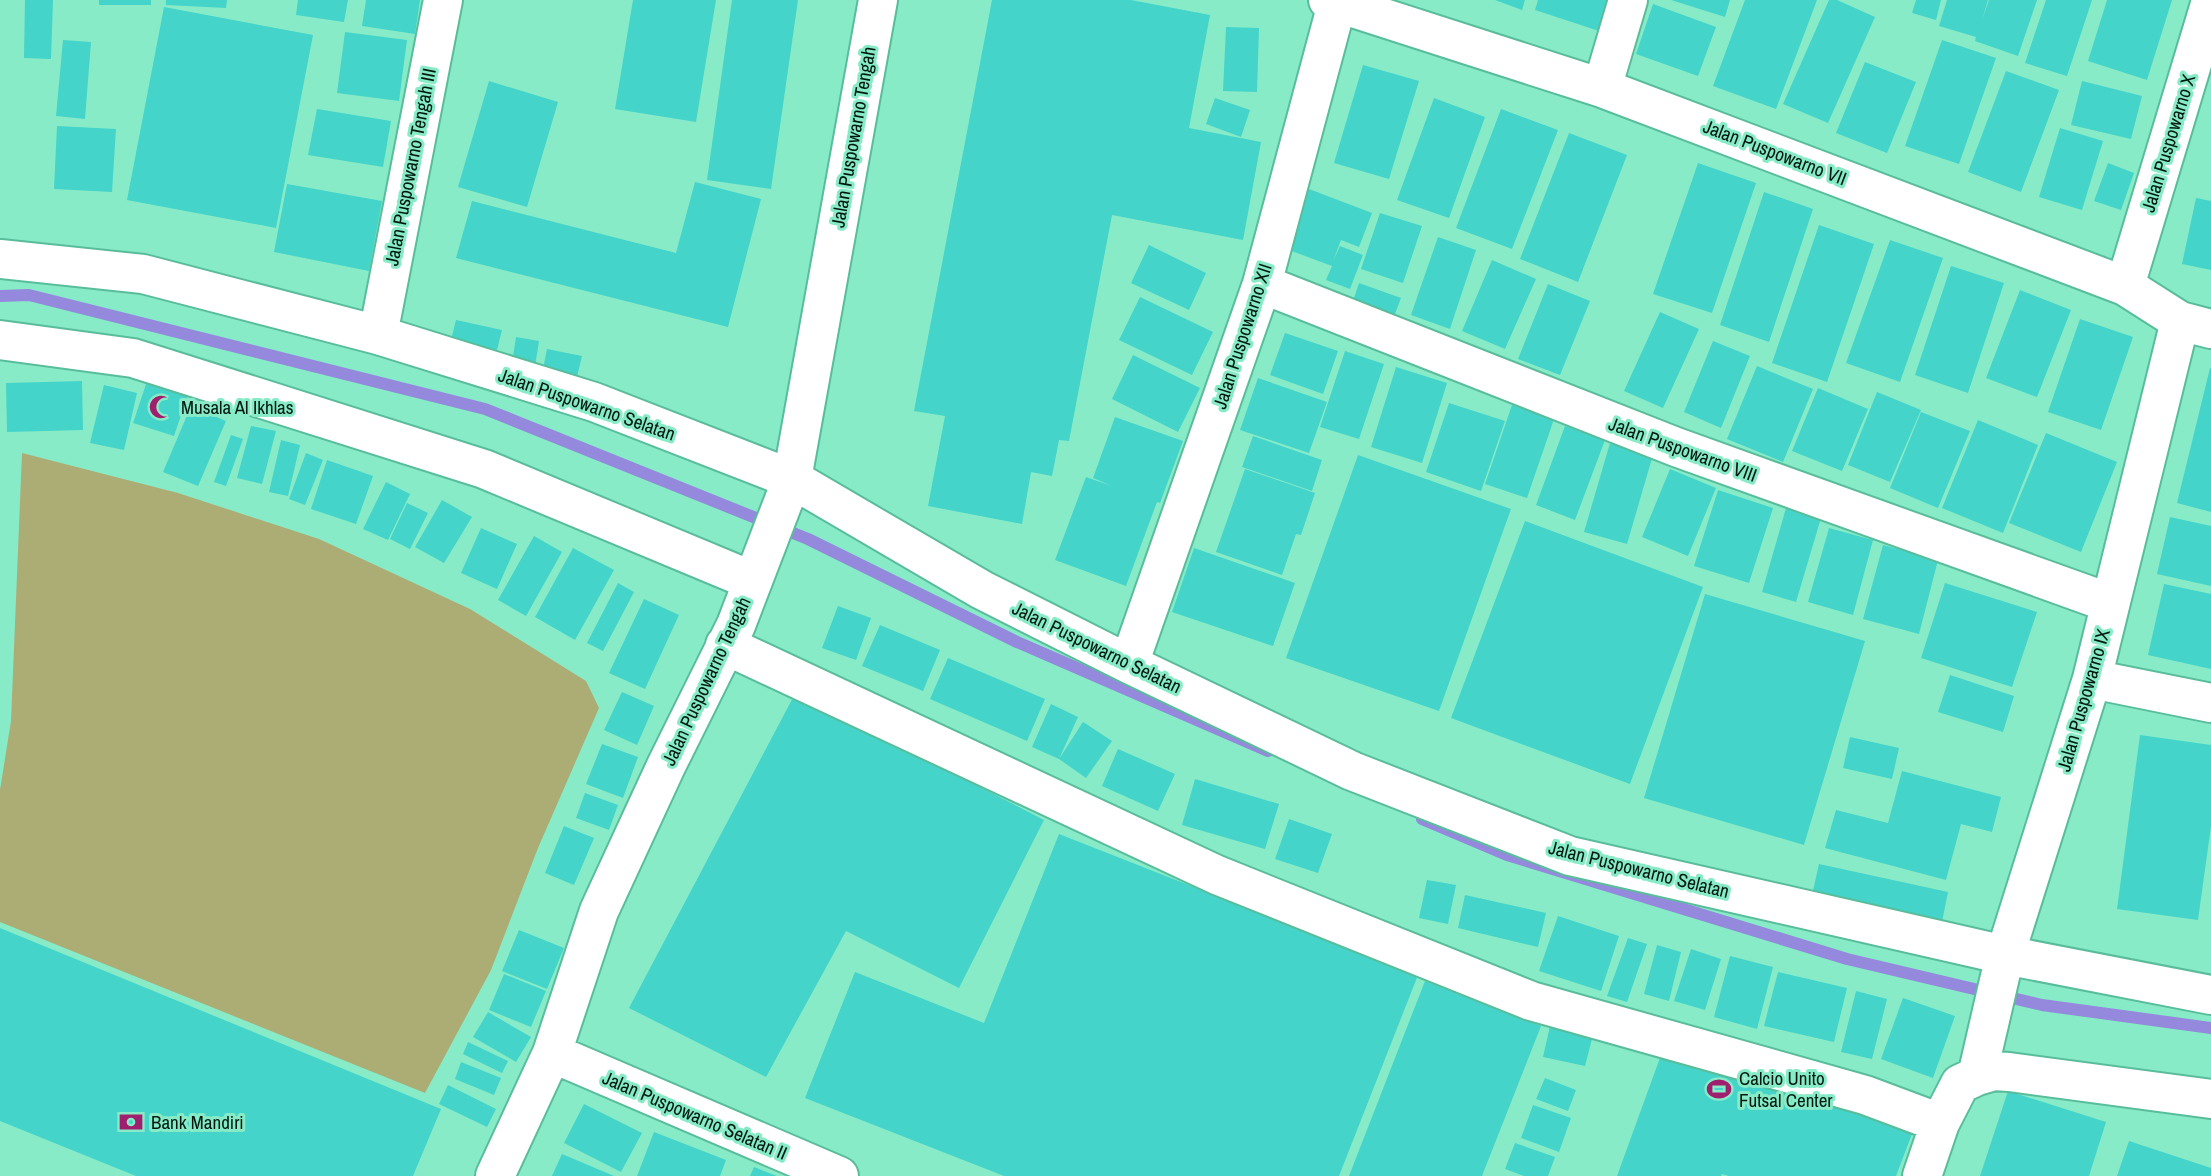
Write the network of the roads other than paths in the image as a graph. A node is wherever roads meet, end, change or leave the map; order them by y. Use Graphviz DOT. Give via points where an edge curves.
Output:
graph roads {
  1 [pos="443,0"];
  2 [pos="878,0"];
  3 [pos="1628,0"];
  4 [pos="1335,1"];
  5 [pos="2211,1"];
  6 [pos="1602,88"];
  7 [pos="0,259"];
  8 [pos="1262,284"];
  9 [pos="2125,286"];
  10 [pos="2195,325"];
  11 [pos="378,335"];
  12 [pos="0,340"];
  13 [pos="789,488"];
  14 [pos="756,573"];
  15 [pos="2110,603"];
  16 [pos="725,645"];
  17 [pos="1129,664"];
  18 [pos="2092,679"];
  19 [pos="2211,703"];
  20 [pos="2002,968"];
  21 [pos="2211,995"];
  22 [pos="552,1053"];
  23 [pos="1980,1065"];
  24 [pos="2211,1098"];
  25 [pos="1940,1123"];
  26 [pos="495,1176"];
  27 [pos="839,1176"];
  28 [pos="1922,1176"];
  1 -- 11 [label="street, Jalan Puspowarno Tengah III"];
  2 -- 13 [label="street, Jalan Puspowarno Tengah"];
  3 -- 6 [label="street"];
  4 -- 6 [label="street, Jalan Puspowarno VII"];
  4 -- 8 [label="street, Jalan Puspowarno XII"];
  5 -- 9 [label="street, Jalan Puspowarno X"];
  6 -- 9 [label="street, Jalan Puspowarno VII"];
  7 -- 11 [label="street, Jalan Puspowarno Selatan" via="143,274"];
  8 -- 15 [label="street, Jalan Puspowarno VIII" via="1675,447"];
  8 -- 17 [label="street, Jalan Puspowarno XII"];
  9 -- 10 [label="street, Jalan Puspowarno VII"];
  10 -- 15 [label="street, Jalan Puspowarno IX"];
  11 -- 13 [label="street, Jalan Puspowarno Selatan" via="594,402"];
  12 -- 14 [label="street" via="133,358 471,464"];
  13 -- 14 [label="street, Jalan Puspowarno Tengah"];
  13 -- 17 [label="street, Jalan Puspowarno Selatan"];
  14 -- 16 [label="street, Jalan Puspowarno Tengah"];
  15 -- 18 [label="street, Jalan Puspowarno IX"];
  16 -- 22 [label="street, Jalan Puspowarno Tengah" via="599,911"];
  16 -- 25 [label="street" via="1217,875 1531,1001 1864,1095"];
  17 -- 20 [label="street, Jalan Puspowarno Selatan" via="1352,771 1570,856"];
  18 -- 19 [label="street"];
  18 -- 20 [label="street, Jalan Puspowarno IX"];
  20 -- 21 [label="street, Jalan Puspowarno Selatan"];
  20 -- 23 [label="street, Jalan Puspowarno IX"];
  22 -- 26 [label="street, Jalan Puspowarno Tengah"];
  22 -- 27 [label="street, Jalan Puspowarno Selatan II"];
  23 -- 24 [label="street" via="1994,1071"];
  23 -- 25 [label="street" via="1960,1084"];
  25 -- 28 [label="street"];
}
